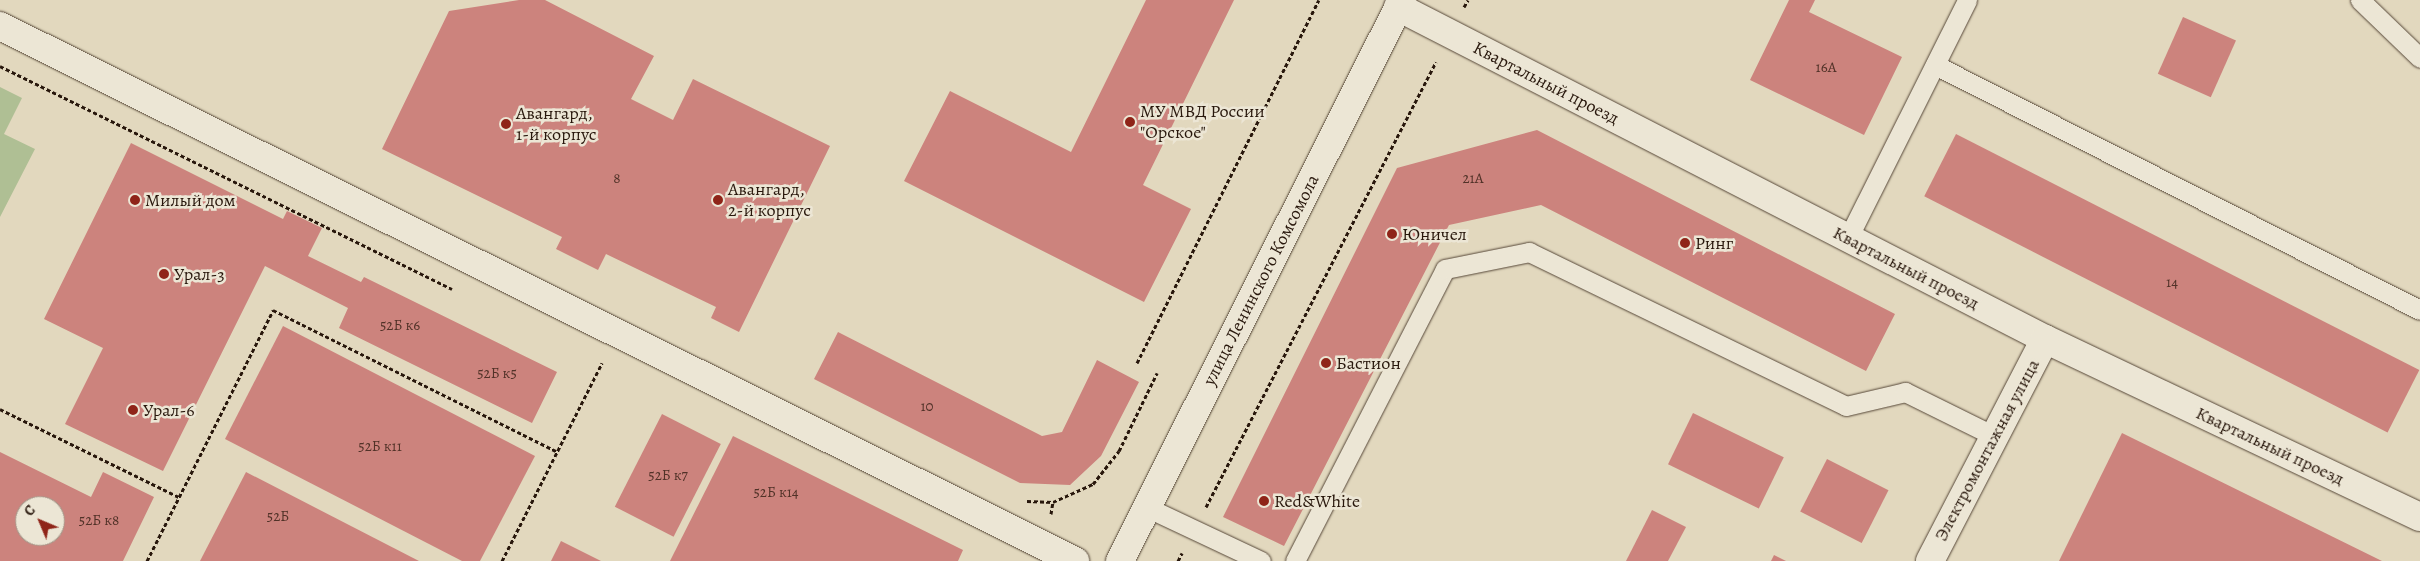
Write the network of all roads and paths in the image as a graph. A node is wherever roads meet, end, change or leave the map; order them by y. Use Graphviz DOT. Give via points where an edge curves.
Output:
graph roads {
  1 [pos="1319,0"];
  2 [pos="1468,0"];
  3 [pos="1968,0"];
  4 [pos="2360,0"];
  5 [pos="1400,3"];
  6 [pos="0,26"];
  7 [pos="1450,34"];
  8 [pos="2420,58"];
  9 [pos="1935,65"];
  10 [pos="0,66"];
  11 [pos="1848,238"];
  12 [pos="459,292"];
  13 [pos="2420,310"];
  14 [pos="2045,339"];
  15 [pos="593,359"];
  16 [pos="602,363"];
  17 [pos="1137,363"];
  18 [pos="611,368"];
  19 [pos="0,409"];
  20 [pos="1994,436"];
  21 [pos="558,452"];
  22 [pos="179,497"];
  23 [pos="1146,507"];
  24 [pos="2420,517"];
  25 [pos="1194,530"];
  26 [pos="146,561"];
  27 [pos="502,561"];
  28 [pos="1076,561"];
  29 [pos="1120,561"];
  30 [pos="1178,561"];
  31 [pos="1261,561"];
  32 [pos="1295,561"];
  33 [pos="1930,561"];
  1 -- 17 [label="path"];
  2 -- 7 [label="path"];
  3 -- 9 [label="lane"];
  4 -- 8 [label="lane"];
  5 -- 7 [label="street, Квартальный проезд"];
  5 -- 23 [label="street, улица Ленинского Комсомола"];
  6 -- 28 [label="street"];
  7 -- 11 [label="street, Квартальный проезд"];
  7 -- 25 [label="path"];
  9 -- 11 [label="lane"];
  9 -- 13 [label="lane"];
  10 -- 12 [label="path"];
  11 -- 14 [label="street, Квартальный проезд"];
  14 -- 20 [label="street, Электромонтажная улица"];
  14 -- 24 [label="street, Квартальный проезд"];
  15 -- 16 [label="path"];
  16 -- 18 [label="path"];
  16 -- 21 [label="path"];
  19 -- 22 [label="path"];
  20 -- 32 [label="lane" via="1905,392 1846,406 1529,252 1444,269"];
  20 -- 33 [label="street, Электромонтажная улица"];
  21 -- 22 [label="path" via="273,310"];
  21 -- 27 [label="path"];
  22 -- 26 [label="path"];
  23 -- 25 [label="lane"];
  23 -- 29 [label="street, улица Ленинского Комсомола"];
  25 -- 30 [label="path"];
  25 -- 31 [label="lane"];
}
